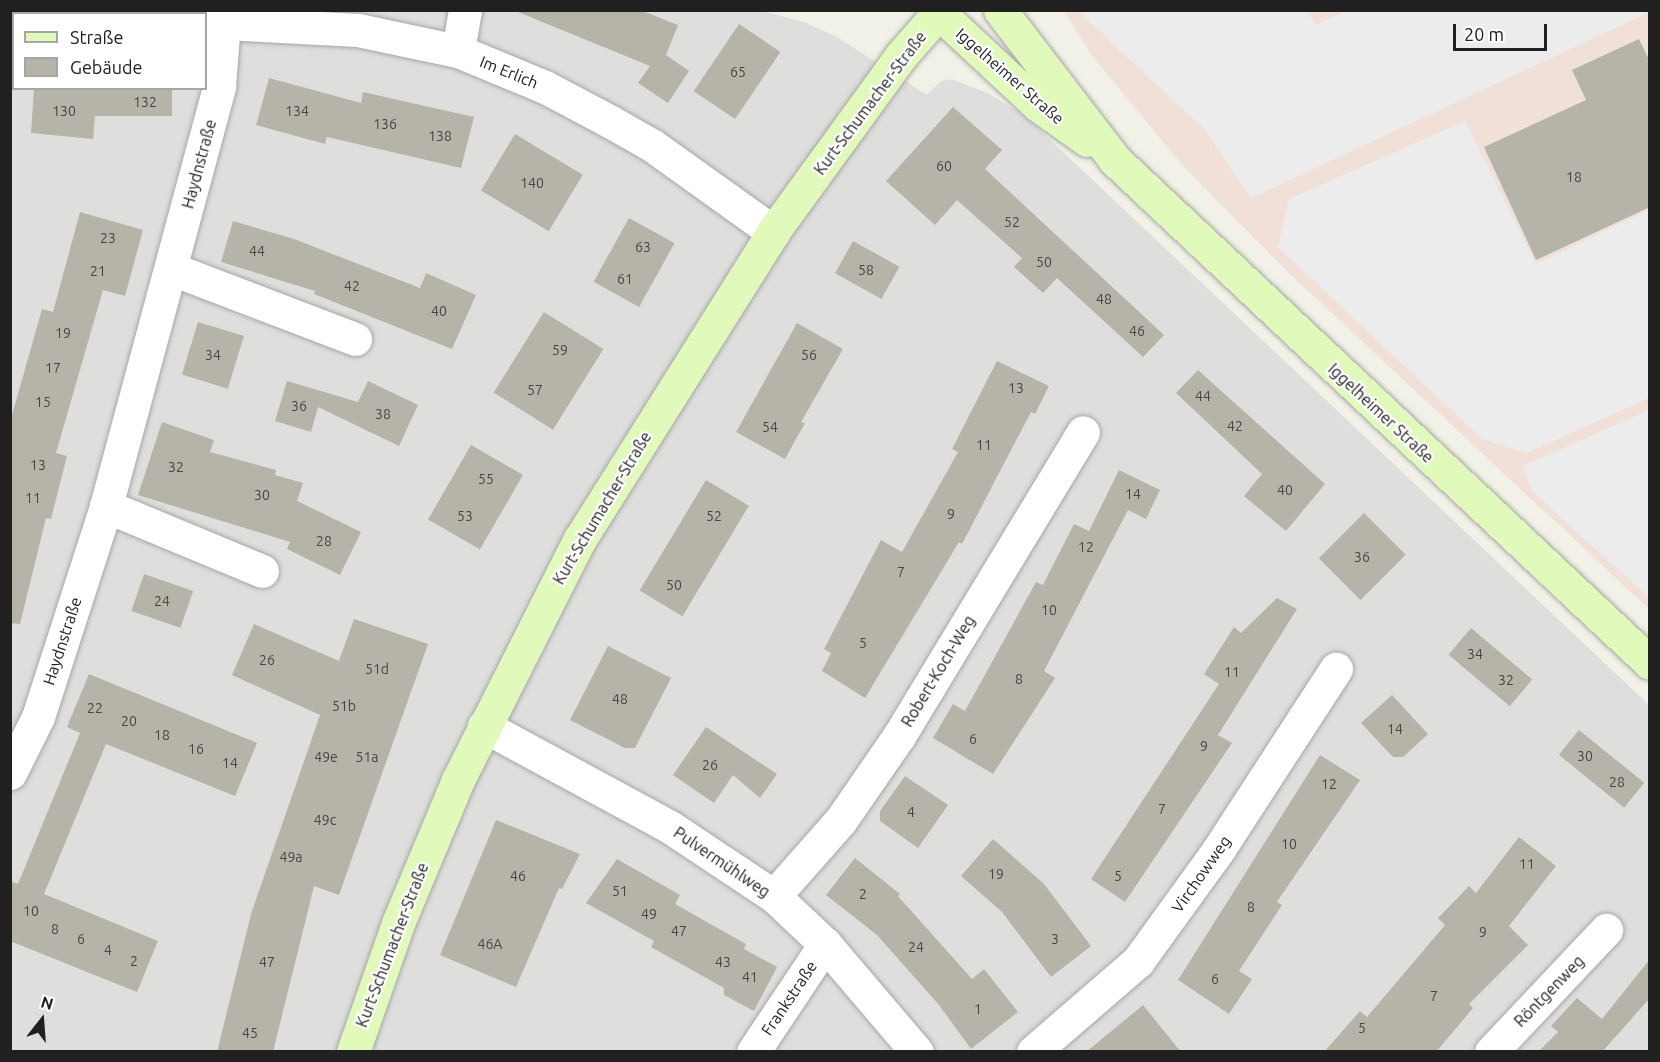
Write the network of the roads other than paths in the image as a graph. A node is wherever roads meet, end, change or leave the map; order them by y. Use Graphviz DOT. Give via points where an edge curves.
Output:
graph roads {
  1 [pos="465,10"];
  2 [pos="1000,10"];
  3 [pos="938,11"];
  4 [pos="215,22"];
  5 [pos="458,51"];
  6 [pos="1114,160"];
  7 [pos="773,232"];
  8 [pos="172,269"];
  9 [pos="355,339"];
  10 [pos="1083,432"];
  11 [pos="106,506"];
  12 [pos="262,571"];
  13 [pos="1650,663"];
  14 [pos="1336,669"];
  15 [pos="484,726"];
  16 [pos="10,773"];
  17 [pos="774,896"];
  18 [pos="1606,930"];
  19 [pos="825,944"];
  20 [pos="352,1052"];
  21 [pos="753,1052"];
  22 [pos="917,1052"];
  23 [pos="1033,1052"];
  24 [pos="1491,1052"];
  1 -- 5 [label="street"];
  2 -- 6 [label="main road, Iggelheimer Straße"];
  3 -- 6 [label="main road, Iggelheimer Straße" via="1038,105"];
  3 -- 7 [label="main road, Kurt-Schumacher-Straße"];
  4 -- 5 [label="street, Im Erlich" via="358,30"];
  4 -- 8 [label="street, Haydnstraße" via="219,86"];
  5 -- 7 [label="street, Im Erlich" via="545,87 653,146"];
  6 -- 13 [label="main road, Iggelheimer Straße"];
  7 -- 15 [label="main road, Kurt-Schumacher-Straße" via="580,539"];
  8 -- 9 [label="street"];
  8 -- 11 [label="street, Haydnstraße"];
  10 -- 17 [label="street, Robert-Koch-Weg" via="899,736 841,820"];
  11 -- 12 [label="street"];
  11 -- 16 [label="street, Haydnstraße" via="38,717"];
  14 -- 23 [label="street, Virchowweg" via="1219,849 1138,961"];
  15 -- 17 [label="street, Pulvermühlweg" via="670,827"];
  15 -- 20 [label="main road, Kurt-Schumacher-Straße" via="399,921"];
  17 -- 19 [label="street, Pulvermühlweg"];
  18 -- 24 [label="street, Röntgenweg"];
  19 -- 21 [label="street, Frankstraße"];
  19 -- 22 [label="street, Pulvermühlweg"];
}
